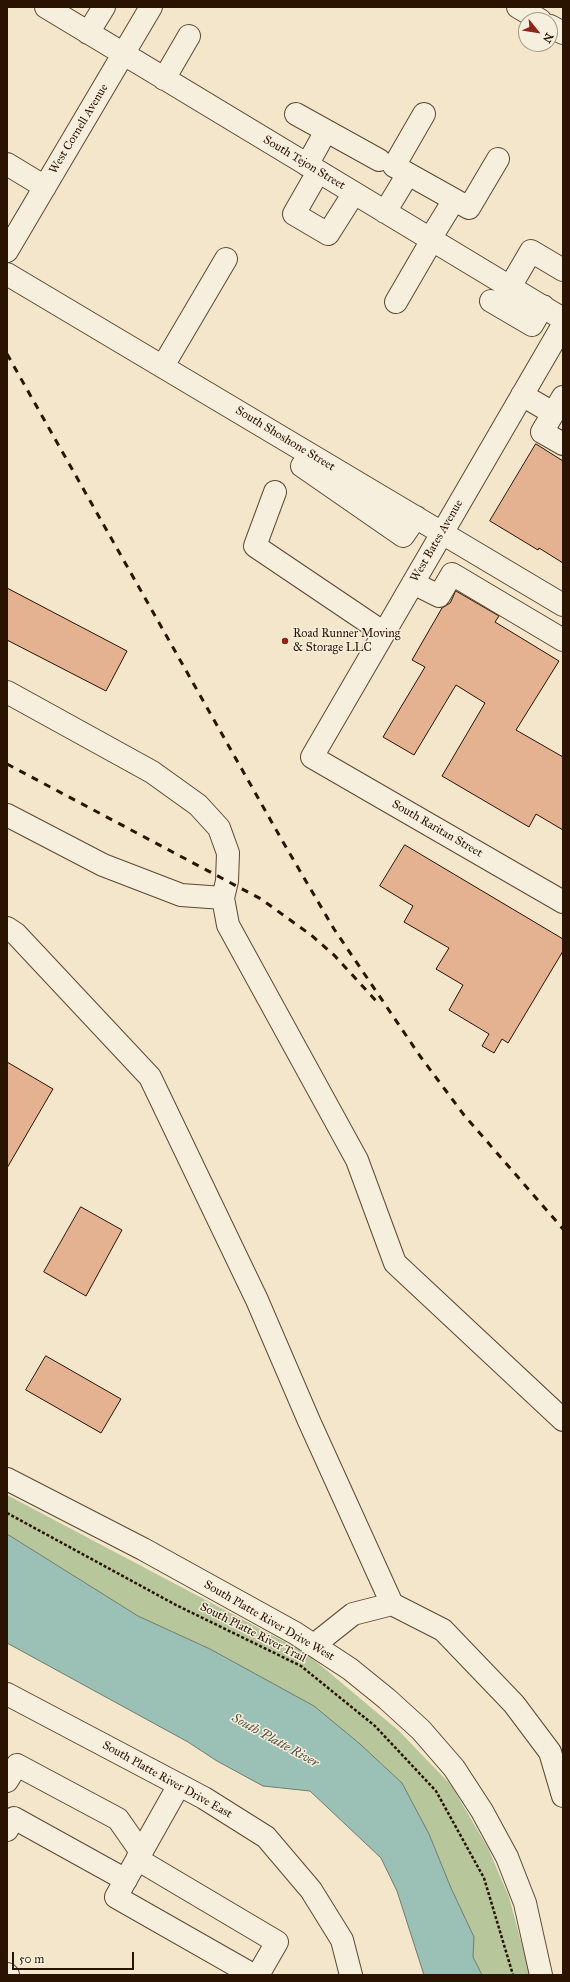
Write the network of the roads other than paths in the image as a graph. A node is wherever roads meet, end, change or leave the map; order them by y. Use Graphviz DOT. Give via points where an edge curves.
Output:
graph roads {
  1 [pos="46,7"];
  2 [pos="104,7"];
  3 [pos="151,7"];
  4 [pos="80,21"];
  5 [pos="189,36"];
  6 [pos="123,54"];
  7 [pos="164,79"];
  8 [pos="296,114"];
  9 [pos="424,114"];
  10 [pos="326,131"];
  11 [pos="498,159"];
  12 [pos="378,160"];
  13 [pos="7,164"];
  14 [pos="313,168"];
  15 [pos="408,174"];
  16 [pos="45,187"];
  17 [pos="354,193"];
  18 [pos="454,200"];
  19 [pos="385,212"];
  20 [pos="431,239"];
  21 [pos="9,244"];
  22 [pos="226,259"];
  23 [pos="563,270"];
  24 [pos="7,274"];
  25 [pos="510,287"];
  26 [pos="492,301"];
  27 [pos="396,302"];
  28 [pos="542,306"];
  29 [pos="563,319"];
  30 [pos="563,325"];
  31 [pos="163,366"];
  32 [pos="522,395"];
  33 [pos="558,405"];
  34 [pos="563,444"];
  35 [pos="302,466"];
  36 [pos="276,492"];
  37 [pos="416,517"];
  38 [pos="442,533"];
  39 [pos="413,583"];
  40 [pos="563,605"];
  41 [pos="384,633"];
  42 [pos="563,640"];
  43 [pos="7,692"];
  44 [pos="312,757"];
  45 [pos="7,815"];
  46 [pos="223,898"];
  47 [pos="563,902"];
  48 [pos="7,928"];
  49 [pos="563,1420"];
  50 [pos="7,1478"];
  51 [pos="392,1604"];
  52 [pos="314,1645"];
  53 [pos="8,1698"];
  54 [pos="7,1781"];
  55 [pos="179,1785"];
  56 [pos="563,1796"];
  57 [pos="9,1820"];
  58 [pos="139,1856"];
  59 [pos="126,1880"];
  60 [pos="253,1975"];
  61 [pos="258,1975"];
  62 [pos="352,1975"];
  63 [pos="541,1975"];
  1 -- 4 [label="street, South Tejon Street"];
  2 -- 4 [label="street"];
  3 -- 6 [label="street, West Cornell Avenue"];
  4 -- 6 [label="street, South Tejon Street"];
  5 -- 7 [label="street"];
  6 -- 7 [label="street, South Tejon Street"];
  6 -- 16 [label="street, West Cornell Avenue"];
  7 -- 14 [label="street, South Tejon Street"];
  8 -- 10 [label="street"];
  9 -- 15 [label="street" via="394,166"];
  10 -- 12 [label="street"];
  10 -- 14 [label="street"];
  11 -- 18 [label="street" via="469,208"];
  13 -- 16 [label="street"];
  14 -- 17 [label="street, South Tejon Street"];
  14 -- 17 [label="street" via="294,214 328,234"];
  15 -- 18 [label="street"];
  15 -- 19 [label="street"];
  16 -- 21 [label="street, West Cornell Avenue"];
  17 -- 19 [label="street, South Tejon Street"];
  18 -- 20 [label="street"];
  19 -- 20 [label="street, South Tejon Street"];
  20 -- 25 [label="street, South Tejon Street"];
  20 -- 27 [label="street"];
  22 -- 31 [label="street"];
  23 -- 25 [label="street" via="531,251"];
  24 -- 31 [label="street, South Shoshone Street"];
  25 -- 28 [label="street, South Tejon Street"];
  26 -- 28 [label="street" via="532,325"];
  28 -- 29 [label="street, South Tejon Street"];
  30 -- 32 [label="street, West Bates Avenue"];
  31 -- 37 [label="street, South Shoshone Street"];
  32 -- 33 [label="street"];
  32 -- 38 [label="street, West Bates Avenue"];
  33 -- 34 [label="street" via="542,432"];
  35 -- 37 [label="street" via="403,536"];
  36 -- 41 [label="street" via="255,546"];
  37 -- 38 [label="street, South Shoshone Street"];
  38 -- 39 [label="street, West Bates Avenue"];
  38 -- 40 [label="street, South Shoshone Street"];
  39 -- 41 [label="street, West Bates Avenue"];
  39 -- 42 [label="street" via="438,596 452,574"];
  41 -- 44 [label="street, West Bates Avenue"];
  43 -- 46 [label="street" via="152,772 198,805 219,828 228,853 227,881"];
  44 -- 47 [label="street, South Raritan Street"];
  45 -- 46 [label="street" via="103,865 174,893"];
  46 -- 49 [label="street" via="228,925 357,1160 395,1263"];
  48 -- 51 [label="street" via="16,934 150,1077 257,1300"];
  50 -- 52 [label="street, South Platte River Drive West" via="143,1549"];
  51 -- 52 [label="street" via="353,1614"];
  51 -- 56 [label="street" via="442,1630 514,1704 550,1752"];
  52 -- 63 [label="street, South Platte River Drive West" via="387,1698 454,1768 482,1811 507,1857 525,1903"];
  53 -- 55 [label="street, South Platte River Drive East"];
  54 -- 58 [label="street" via="17,1765 111,1815 118,1819"];
  55 -- 58 [label="street"];
  55 -- 62 [label="street, South Platte River Drive East" via="266,1837 315,1897 342,1940"];
  57 -- 59 [label="street"];
  58 -- 59 [label="street"];
  58 -- 61 [label="street" via="277,1942"];
  59 -- 60 [label="street" via="116,1897"];
}
